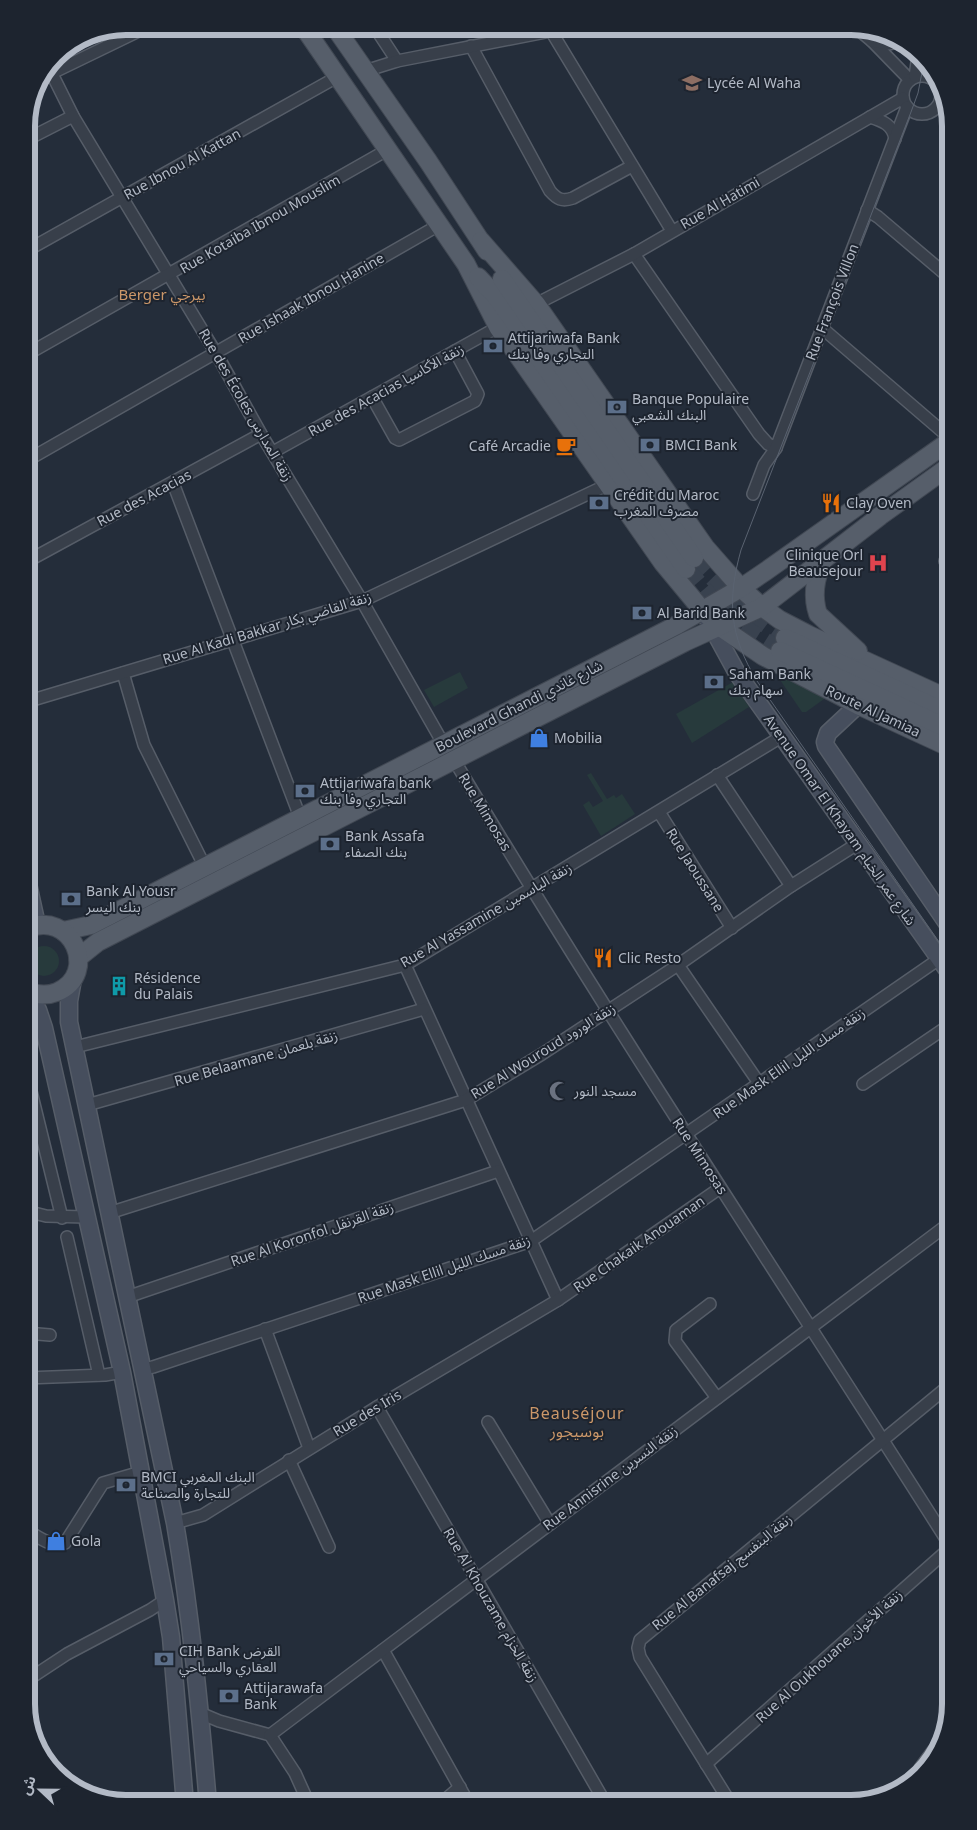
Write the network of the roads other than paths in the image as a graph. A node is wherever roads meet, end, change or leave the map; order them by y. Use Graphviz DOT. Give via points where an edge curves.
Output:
graph roads {
  1 [pos="128,35"];
  2 [pos="308,35"];
  3 [pos="340,35"];
  4 [pos="380,35"];
  5 [pos="522,35"];
  6 [pos="554,35"];
  7 [pos="867,37"];
  8 [pos="872,41"];
  9 [pos="890,44"];
  10 [pos="471,46"];
  11 [pos="397,61"];
  12 [pos="916,63"];
  13 [pos="59,65"];
  14 [pos="365,70"];
  15 [pos="52,73"];
  16 [pos="337,77"];
  17 [pos="928,77"];
  18 [pos="912,79"];
  19 [pos="905,103"];
  20 [pos="940,106"];
  21 [pos="73,116"];
  22 [pos="870,117"];
  23 [pos="35,135"];
  24 [pos="894,139"];
  25 [pos="387,150"];
  26 [pos="632,166"];
  27 [pos="122,197"];
  28 [pos="867,210"];
  29 [pos="439,225"];
  30 [pos="672,231"];
  31 [pos="482,241"];
  32 [pos="35,247"];
  33 [pos="634,254"];
  34 [pos="466,264"];
  35 [pos="942,271"];
  36 [pos="169,275"];
  37 [pos="536,304"];
  38 [pos="498,327"];
  39 [pos="822,328"];
  40 [pos="35,350"];
  41 [pos="455,351"];
  42 [pos="216,352"];
  43 [pos="372,397"];
  44 [pos="942,431"];
  45 [pos="261,434"];
  46 [pos="942,445"];
  47 [pos="776,448"];
  48 [pos="273,452"];
  49 [pos="35,456"];
  50 [pos="942,471"];
  51 [pos="173,483"];
  52 [pos="609,484"];
  53 [pos="753,494"];
  54 [pos="35,557"];
  55 [pos="824,561"];
  56 [pos="741,588"];
  57 [pos="362,601"];
  58 [pos="762,607"];
  59 [pos="702,610"];
  60 [pos="716,628"];
  61 [pos="233,640"];
  62 [pos="873,665"];
  63 [pos="123,673"];
  64 [pos="942,696"];
  65 [pos="35,699"];
  66 [pos="858,705"];
  67 [pos="942,711"];
  68 [pos="942,725"];
  69 [pos="781,737"];
  70 [pos="942,744"];
  71 [pos="444,745"];
  72 [pos="454,760"];
  73 [pos="717,775"];
  74 [pos="659,812"];
  75 [pos="300,817"];
  76 [pos="857,844"];
  77 [pos="205,867"];
  78 [pos="791,886"];
  79 [pos="532,889"];
  80 [pos="942,914"];
  81 [pos="35,927"];
  82 [pos="732,928"];
  83 [pos="63,931"];
  84 [pos="78,958"];
  85 [pos="939,958"];
  86 [pos="942,962"];
  87 [pos="404,965"];
  88 [pos="678,965"];
  89 [pos="73,979"];
  90 [pos="35,993"];
  91 [pos="35,1006"];
  92 [pos="424,1009"];
  93 [pos="609,1009"];
  94 [pos="942,1030"];
  95 [pos="75,1047"];
  96 [pos="759,1083"];
  97 [pos="863,1084"];
  98 [pos="466,1100"];
  99 [pos="87,1105"];
  100 [pos="35,1108"];
  101 [pos="686,1135"];
  102 [pos="498,1171"];
  103 [pos="720,1188"];
  104 [pos="109,1213"];
  105 [pos="35,1214"];
  106 [pos="86,1217"];
  107 [pos="62,1218"];
  108 [pos="942,1229"];
  109 [pos="67,1237"];
  110 [pos="530,1241"];
  111 [pos="126,1297"];
  112 [pos="558,1300"];
  113 [pos="710,1304"];
  114 [pos="811,1327"];
  115 [pos="265,1329"];
  116 [pos="35,1334"];
  117 [pos="50,1335"];
  118 [pos="143,1369"];
  119 [pos="122,1372"];
  120 [pos="99,1375"];
  121 [pos="35,1378"];
  122 [pos="942,1391"];
  123 [pos="717,1398"];
  124 [pos="376,1407"];
  125 [pos="488,1422"];
  126 [pos="883,1440"];
  127 [pos="309,1448"];
  128 [pos="289,1460"];
  129 [pos="141,1472"];
  130 [pos="175,1523"];
  131 [pos="550,1524"];
  132 [pos="942,1533"];
  133 [pos="35,1535"];
  134 [pos="329,1547"];
  135 [pos="942,1555"];
  136 [pos="476,1580"];
  137 [pos="165,1600"];
  138 [pos="384,1650"];
  139 [pos="35,1675"];
  140 [pos="200,1713"];
  141 [pos="270,1735"];
  142 [pos="706,1764"];
  143 [pos="460,1787"];
  144 [pos="184,1795"];
  145 [pos="207,1795"];
  146 [pos="305,1795"];
  147 [pos="451,1795"];
  148 [pos="465,1795"];
  149 [pos="601,1795"];
  150 [pos="725,1795"];
  1 -- 13 [label="street"];
  2 -- 16 [label="main road"];
  3 -- 14 [label="main road"];
  4 -- 11 [label="street"];
  5 -- 10 [label="street"];
  6 -- 26 [label="street"];
  7 -- 8 [label="street"];
  8 -- 9 [label="street"];
  8 -- 18 [label="street"];
  10 -- 11 [label="street"];
  10 -- 26 [label="street" via="556,198 573,198"];
  11 -- 14 [label="street"];
  12 -- 18 [label="street"];
  14 -- 31 [label="main road"];
  15 -- 21 [label="street, Rue des Écoles زنقة المدارس"];
  16 -- 25 [label="main road"];
  16 -- 27 [label="street, Rue Ibnou Al Kattan"];
  17 -- 18 [label="street"];
  18 -- 19 [label="street" via="904,88"];
  19 -- 20 [label="street" via="914,113 927,114"];
  19 -- 22 [label="street, Rue Al Hatimi"];
  19 -- 24 [label="street, Rue François Villon"];
  21 -- 23 [label="street"];
  21 -- 27 [label="street, Rue des Écoles زنقة المدارس"];
  22 -- 24 [label="street" via="889,125"];
  22 -- 30 [label="street, Rue Al Hatimi"];
  24 -- 28 [label="street, Rue François Villon"];
  25 -- 29 [label="main road"];
  25 -- 36 [label="street, Rue Kotaiba Ibnou Mouslim"];
  26 -- 30 [label="street"];
  27 -- 32 [label="street, Rue Ibnou Al Kattan"];
  27 -- 36 [label="street, Rue des Écoles زنقة المدارس"];
  28 -- 35 [label="street"];
  28 -- 39 [label="street, Rue François Villon"];
  29 -- 34 [label="main road"];
  29 -- 42 [label="street, Rue Ishaak Ibnou Hanine"];
  30 -- 33 [label="street, Rue Al Hatimi"];
  31 -- 34 [label="main road" via="505,285 690,563 496,296"];
  31 -- 37 [label="main road"];
  33 -- 37 [label="street, Rue Al Hatimi"];
  33 -- 47 [label="street" via="759,434"];
  34 -- 38 [label="main road, Route Al Jamiaa"];
  36 -- 40 [label="street, Rue Kotaiba Ibnou Mouslim"];
  36 -- 42 [label="street, Rue des Écoles زنقة المدارس"];
  37 -- 56 [label="main road" via="704,548"];
  38 -- 41 [label="street, Rue des Acacias زنقة الأكاسيا"];
  38 -- 52 [label="main road, Route Al Jamiaa"];
  39 -- 44 [label="street"];
  39 -- 47 [label="street, Rue François Villon"];
  41 -- 43 [label="street, Rue des Acacias زنقة الأكاسيا"];
  41 -- 43 [label="street" via="478,394 475,401 398,440"];
  42 -- 45 [label="street, Rue des Écoles زنقة المدارس"];
  42 -- 49 [label="street, Rue Ishaak Ibnou Hanine"];
  43 -- 48 [label="street, Rue des Acacias زنقة الأكاسيا"];
  45 -- 48 [label="street, Rue des Écoles زنقة المدارس"];
  45 -- 51 [label="street, Rue des Acacias"];
  46 -- 56 [label="main road, Boulevard Ghandi شارع غاندي"];
  47 -- 53 [label="street, Rue François Villon" via="764,465"];
  48 -- 57 [label="street, Rue des Écoles زنقة المدارس"];
  50 -- 55 [label="main road, Boulevard Ghandi شارع غاندي"];
  51 -- 54 [label="street, Rue des Acacias"];
  51 -- 61 [label="street"];
  52 -- 57 [label="street, Rue Al Kadi Bakkar زنقة القاضي بكار"];
  52 -- 59 [label="main road, Route Al Jamiaa" via="663,562"];
  55 -- 58 [label="main road, Boulevard Ghandi شارع غاندي"];
  55 -- 62 [label="main road" via="815,585 818,614"];
  56 -- 58 [label="main road"];
  56 -- 59 [label="main road, Boulevard Ghandi شارع غاندي"];
  57 -- 61 [label="street, Rue Al Kadi Bakkar زنقة القاضي بكار"];
  57 -- 71 [label="street, Rue des Écoles زنقة المدارس"];
  58 -- 60 [label="main road, Boulevard Ghandi شارع غاندي"];
  58 -- 62 [label="main road" via="780,620"];
  59 -- 60 [label="main road, Route Al Jamiaa"];
  59 -- 71 [label="main road, Boulevard Ghandi شارع غاندي"];
  60 -- 66 [label="main road, Route Al Jamiaa"];
  60 -- 69 [label="main road, Avenue Omar El Khayam شارع عمر الخيام" via="737,673"];
  60 -- 72 [label="main road, Boulevard Ghandi شارع غاندي"];
  61 -- 63 [label="street, Rue Al Kadi Bakkar زنقة القاضي بكار"];
  61 -- 75 [label="street"];
  62 -- 64 [label="main road"];
  63 -- 65 [label="street, Rue Al Kadi Bakkar زنقة القاضي بكار"];
  63 -- 77 [label="street" via="144,745"];
  66 -- 70 [label="main road, Route Al Jamiaa"];
  66 -- 80 [label="main road, Avenue Omar El Khayam شارع عمر الخيام" via="828,733 826,746"];
  67 -- 68 [label="main road" via="783,645"];
  69 -- 73 [label="street, Rue Al Yassamine زنقة الياسمين"];
  69 -- 76 [label="main road, Avenue Omar El Khayam شارع عمر الخيام"];
  71 -- 75 [label="main road, Boulevard Ghandi شارع غاندي"];
  72 -- 79 [label="street, Rue Mimosas"];
  72 -- 84 [label="main road, Boulevard Ghandi شارع غاندي" via="98,942"];
  73 -- 74 [label="street, Rue Al Yassamine زنقة الياسمين"];
  73 -- 78 [label="street"];
  74 -- 79 [label="street, Rue Al Yassamine زنقة الياسمين"];
  74 -- 82 [label="street, Rue Jaoussane"];
  75 -- 77 [label="main road, Boulevard Ghandi شارع غاندي"];
  76 -- 78 [label="street, Rue Al Wouroud زنقة الورود"];
  76 -- 85 [label="main road, Avenue Omar El Khayam شارع عمر الخيام"];
  77 -- 83 [label="main road, Boulevard Ghandi شارع غاندي" via="91,925"];
  78 -- 82 [label="street, Rue Al Wouroud زنقة الورود"];
  79 -- 87 [label="street, Rue Al Yassamine زنقة الياسمين"];
  79 -- 93 [label="street, Rue Mimosas"];
  81 -- 83 [label="main road" via="48,925"];
  82 -- 88 [label="street, Rue Al Wouroud زنقة الورود"];
  83 -- 84 [label="main road" via="74,942"];
  84 -- 89 [label="main road"];
  85 -- 86 [label="main road, Avenue Omar El Khayam شارع عمر الخيام"];
  85 -- 96 [label="street, Rue Mask Ellil زنقة مسك الليل"];
  87 -- 92 [label="street"];
  87 -- 95 [label="street, Rue Al Yassamine زنقة الياسمين"];
  88 -- 93 [label="street, Rue Al Wouroud زنقة الورود"];
  88 -- 96 [label="street"];
  89 -- 90 [label="main road" via="51,994"];
  89 -- 95 [label="main road" via="68,1011"];
  91 -- 106 [label="main road" via="42,1020"];
  92 -- 98 [label="street"];
  92 -- 99 [label="street, Rue Belaamane زنقة بلعمان"];
  93 -- 98 [label="street, Rue Al Wouroud زنقة الورود"];
  93 -- 101 [label="street, Rue Mimosas"];
  94 -- 97 [label="street"];
  95 -- 99 [label="main road"];
  96 -- 101 [label="street, Rue Mask Ellil زنقة مسك الليل"];
  98 -- 102 [label="street"];
  98 -- 104 [label="street, Rue Al Wouroud زنقة الورود"];
  99 -- 104 [label="main road"];
  100 -- 107 [label="street"];
  101 -- 103 [label="street, Rue Mimosas"];
  101 -- 110 [label="street, Rue Mask Ellil زنقة مسك الليل"];
  102 -- 110 [label="street"];
  102 -- 111 [label="street, Rue Al Koronfol زنقة القرنفل"];
  103 -- 112 [label="street, Rue Chakaik Anouaman"];
  103 -- 114 [label="street, Rue Mimosas"];
  104 -- 111 [label="main road"];
  105 -- 107 [label="street"];
  106 -- 107 [label="street"];
  106 -- 119 [label="main road"];
  108 -- 114 [label="street, Rue Annisrine زنقة النسرين"];
  109 -- 120 [label="street"];
  110 -- 112 [label="street"];
  110 -- 115 [label="street, Rue Mask Ellil زنقة مسك الليل"];
  111 -- 118 [label="main road"];
  112 -- 124 [label="street, Rue des Iris"];
  113 -- 123 [label="street" via="676,1330 675,1341"];
  114 -- 123 [label="street, Rue Annisrine زنقة النسرين"];
  114 -- 126 [label="street, Rue Mimosas"];
  115 -- 118 [label="street, Rue Mask Ellil زنقة مسك الليل"];
  115 -- 127 [label="street"];
  116 -- 117 [label="street"];
  118 -- 130 [label="main road"];
  119 -- 120 [label="street"];
  119 -- 129 [label="main road"];
  120 -- 121 [label="street"];
  122 -- 126 [label="street, Rue Al Banafsaj زنقة البنفسج"];
  123 -- 131 [label="street, Rue Annisrine زنقة النسرين"];
  124 -- 127 [label="street, Rue des Iris"];
  124 -- 136 [label="street, Rue Al Khouzame زنقة الخزام"];
  125 -- 131 [label="street"];
  126 -- 132 [label="street, Rue Mimosas"];
  126 -- 142 [label="street, Rue Al Banafsaj زنقة البنفسج" via="640,1640 640,1657"];
  127 -- 128 [label="street, Rue des Iris"];
  128 -- 130 [label="street, Rue des Iris" via="203,1515"];
  128 -- 134 [label="street"];
  129 -- 133 [label="street" via="103,1483 65,1544 54,1545"];
  129 -- 137 [label="main road"];
  130 -- 140 [label="main road"];
  131 -- 136 [label="street, Rue Annisrine زنقة النسرين"];
  135 -- 142 [label="street, Rue Al Oukhouane زنقة الأخوان"];
  136 -- 138 [label="street, Rue Annisrine زنقة النسرين"];
  136 -- 149 [label="street, Rue Al Khouzame زنقة الخزام"];
  137 -- 139 [label="street" via="73,1650"];
  137 -- 144 [label="main road"];
  138 -- 141 [label="street, Rue Annisrine زنقة النسرين"];
  138 -- 143 [label="street"];
  140 -- 141 [label="street"];
  140 -- 145 [label="main road"];
  141 -- 146 [label="street"];
  142 -- 150 [label="street, Rue Al Banafsaj زنقة البنفسج"];
  143 -- 147 [label="street"];
  143 -- 148 [label="street"];
}
